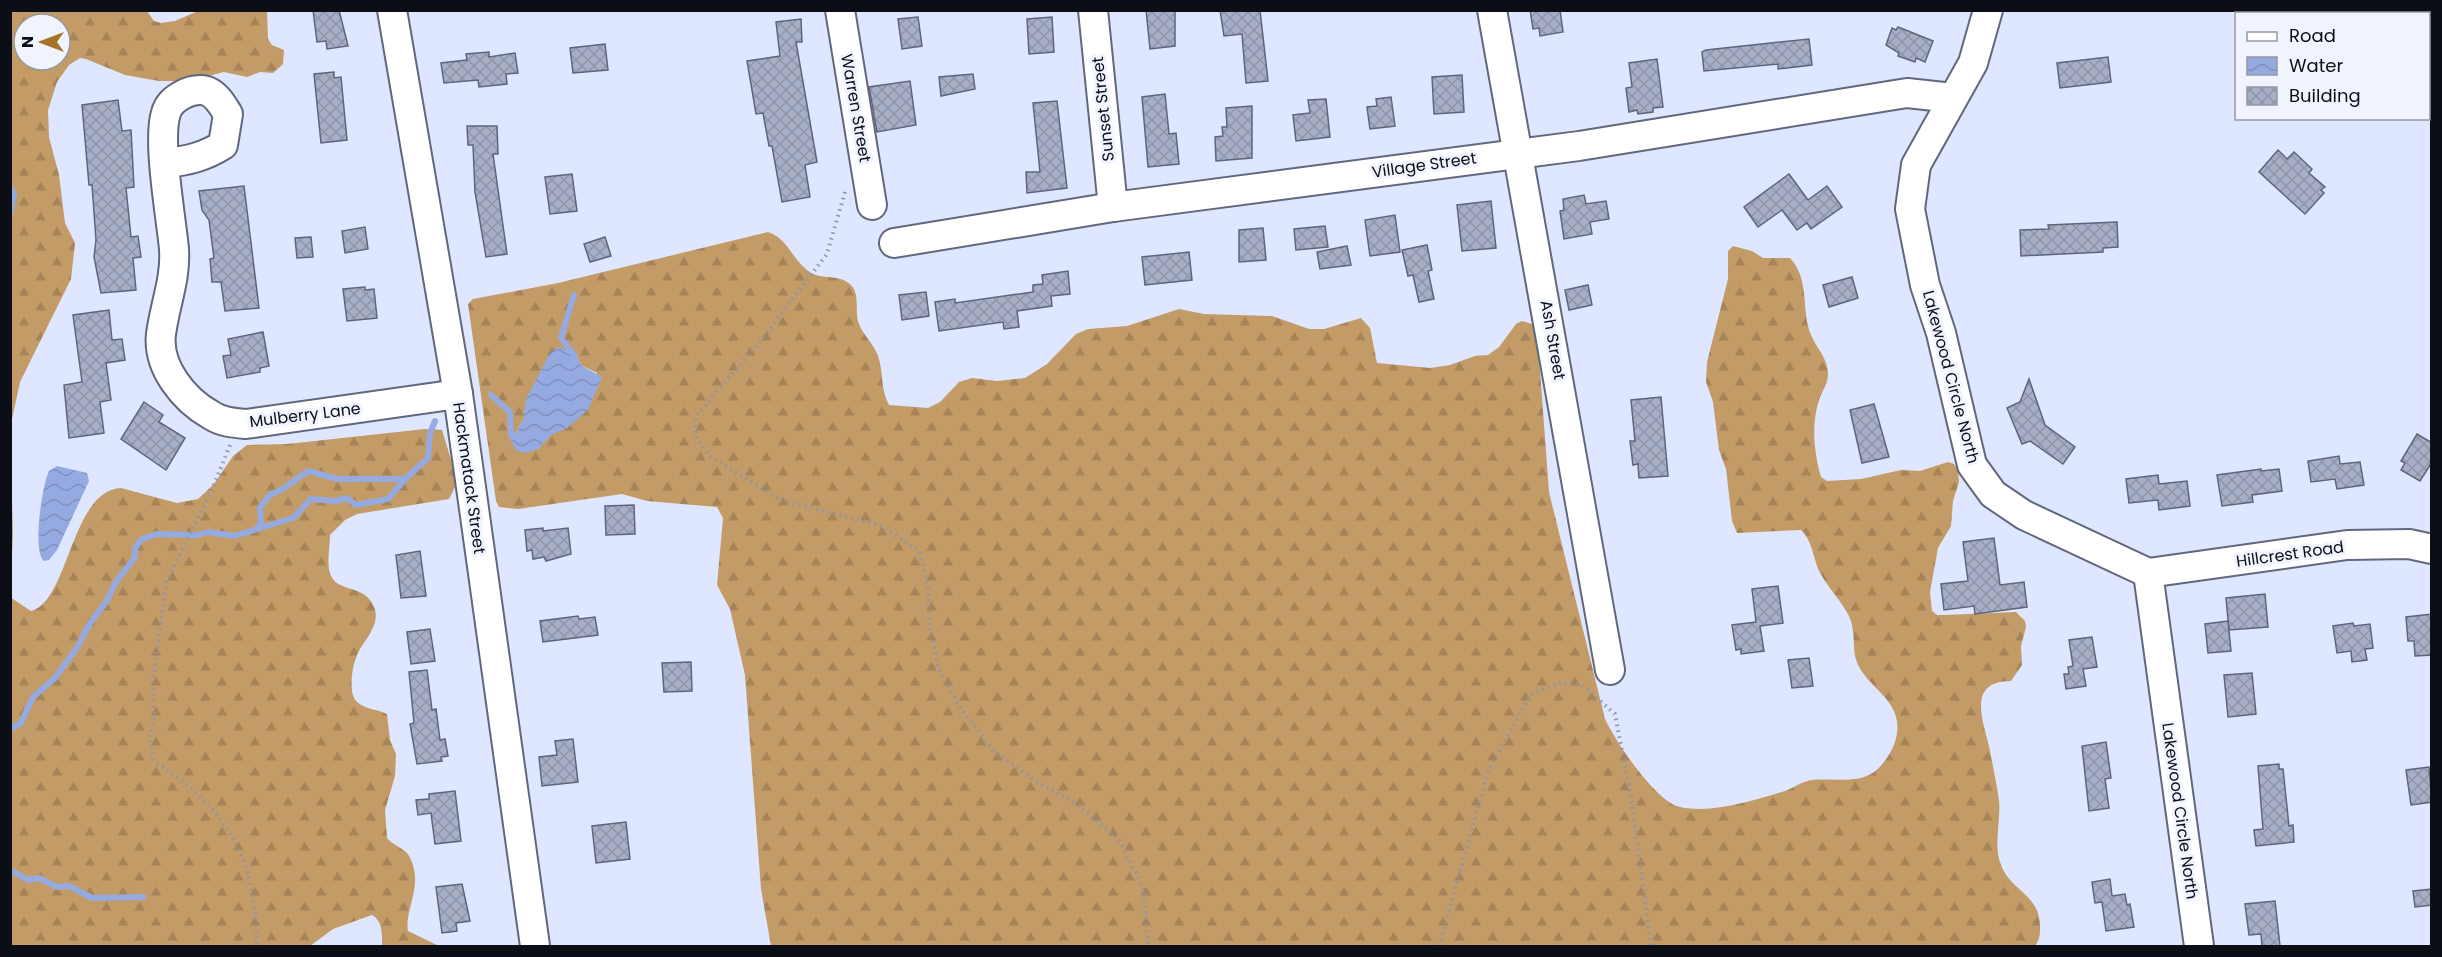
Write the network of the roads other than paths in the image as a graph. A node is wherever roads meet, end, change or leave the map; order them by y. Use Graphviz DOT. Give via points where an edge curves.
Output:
graph roads {
  1 [pos="392,10"];
  2 [pos="840,10"];
  3 [pos="1093,10"];
  4 [pos="1492,10"];
  5 [pos="1988,10"];
  6 [pos="1953,98"];
  7 [pos="1519,153"];
  8 [pos="165,163"];
  9 [pos="872,205"];
  10 [pos="1113,207"];
  11 [pos="894,243"];
  12 [pos="458,394"];
  13 [pos="2432,549"];
  14 [pos="2148,573"];
  15 [pos="1610,670"];
  16 [pos="535,946"];
  17 [pos="2199,946"];
  1 -- 12 [label="street, Hackmatack Street"];
  2 -- 9 [label="street, Warren Street"];
  3 -- 10 [label="street, Sunset Street"];
  4 -- 7 [label="street, Ash Street"];
  5 -- 6 [label="street, Lakewood Circle North" via="1973,63"];
  6 -- 7 [label="street, Village Street" via="1907,93"];
  6 -- 14 [label="street, Lakewood Circle North" via="1916,165 1910,209 1925,285 1941,333 1972,465 1993,494 2024,515"];
  7 -- 10 [label="street, Village Street"];
  7 -- 15 [label="street, Ash Street"];
  8 -- 12 [label="street, Mulberry Lane" via="175,266 161,334 167,368 193,402 212,416 246,424"];
  10 -- 11 [label="street, Village Street"];
  12 -- 16 [label="street, Hackmatack Street"];
  13 -- 14 [label="street, Hillcrest Road" via="2409,544 2347,545"];
  14 -- 17 [label="street, Lakewood Circle North"];
}
